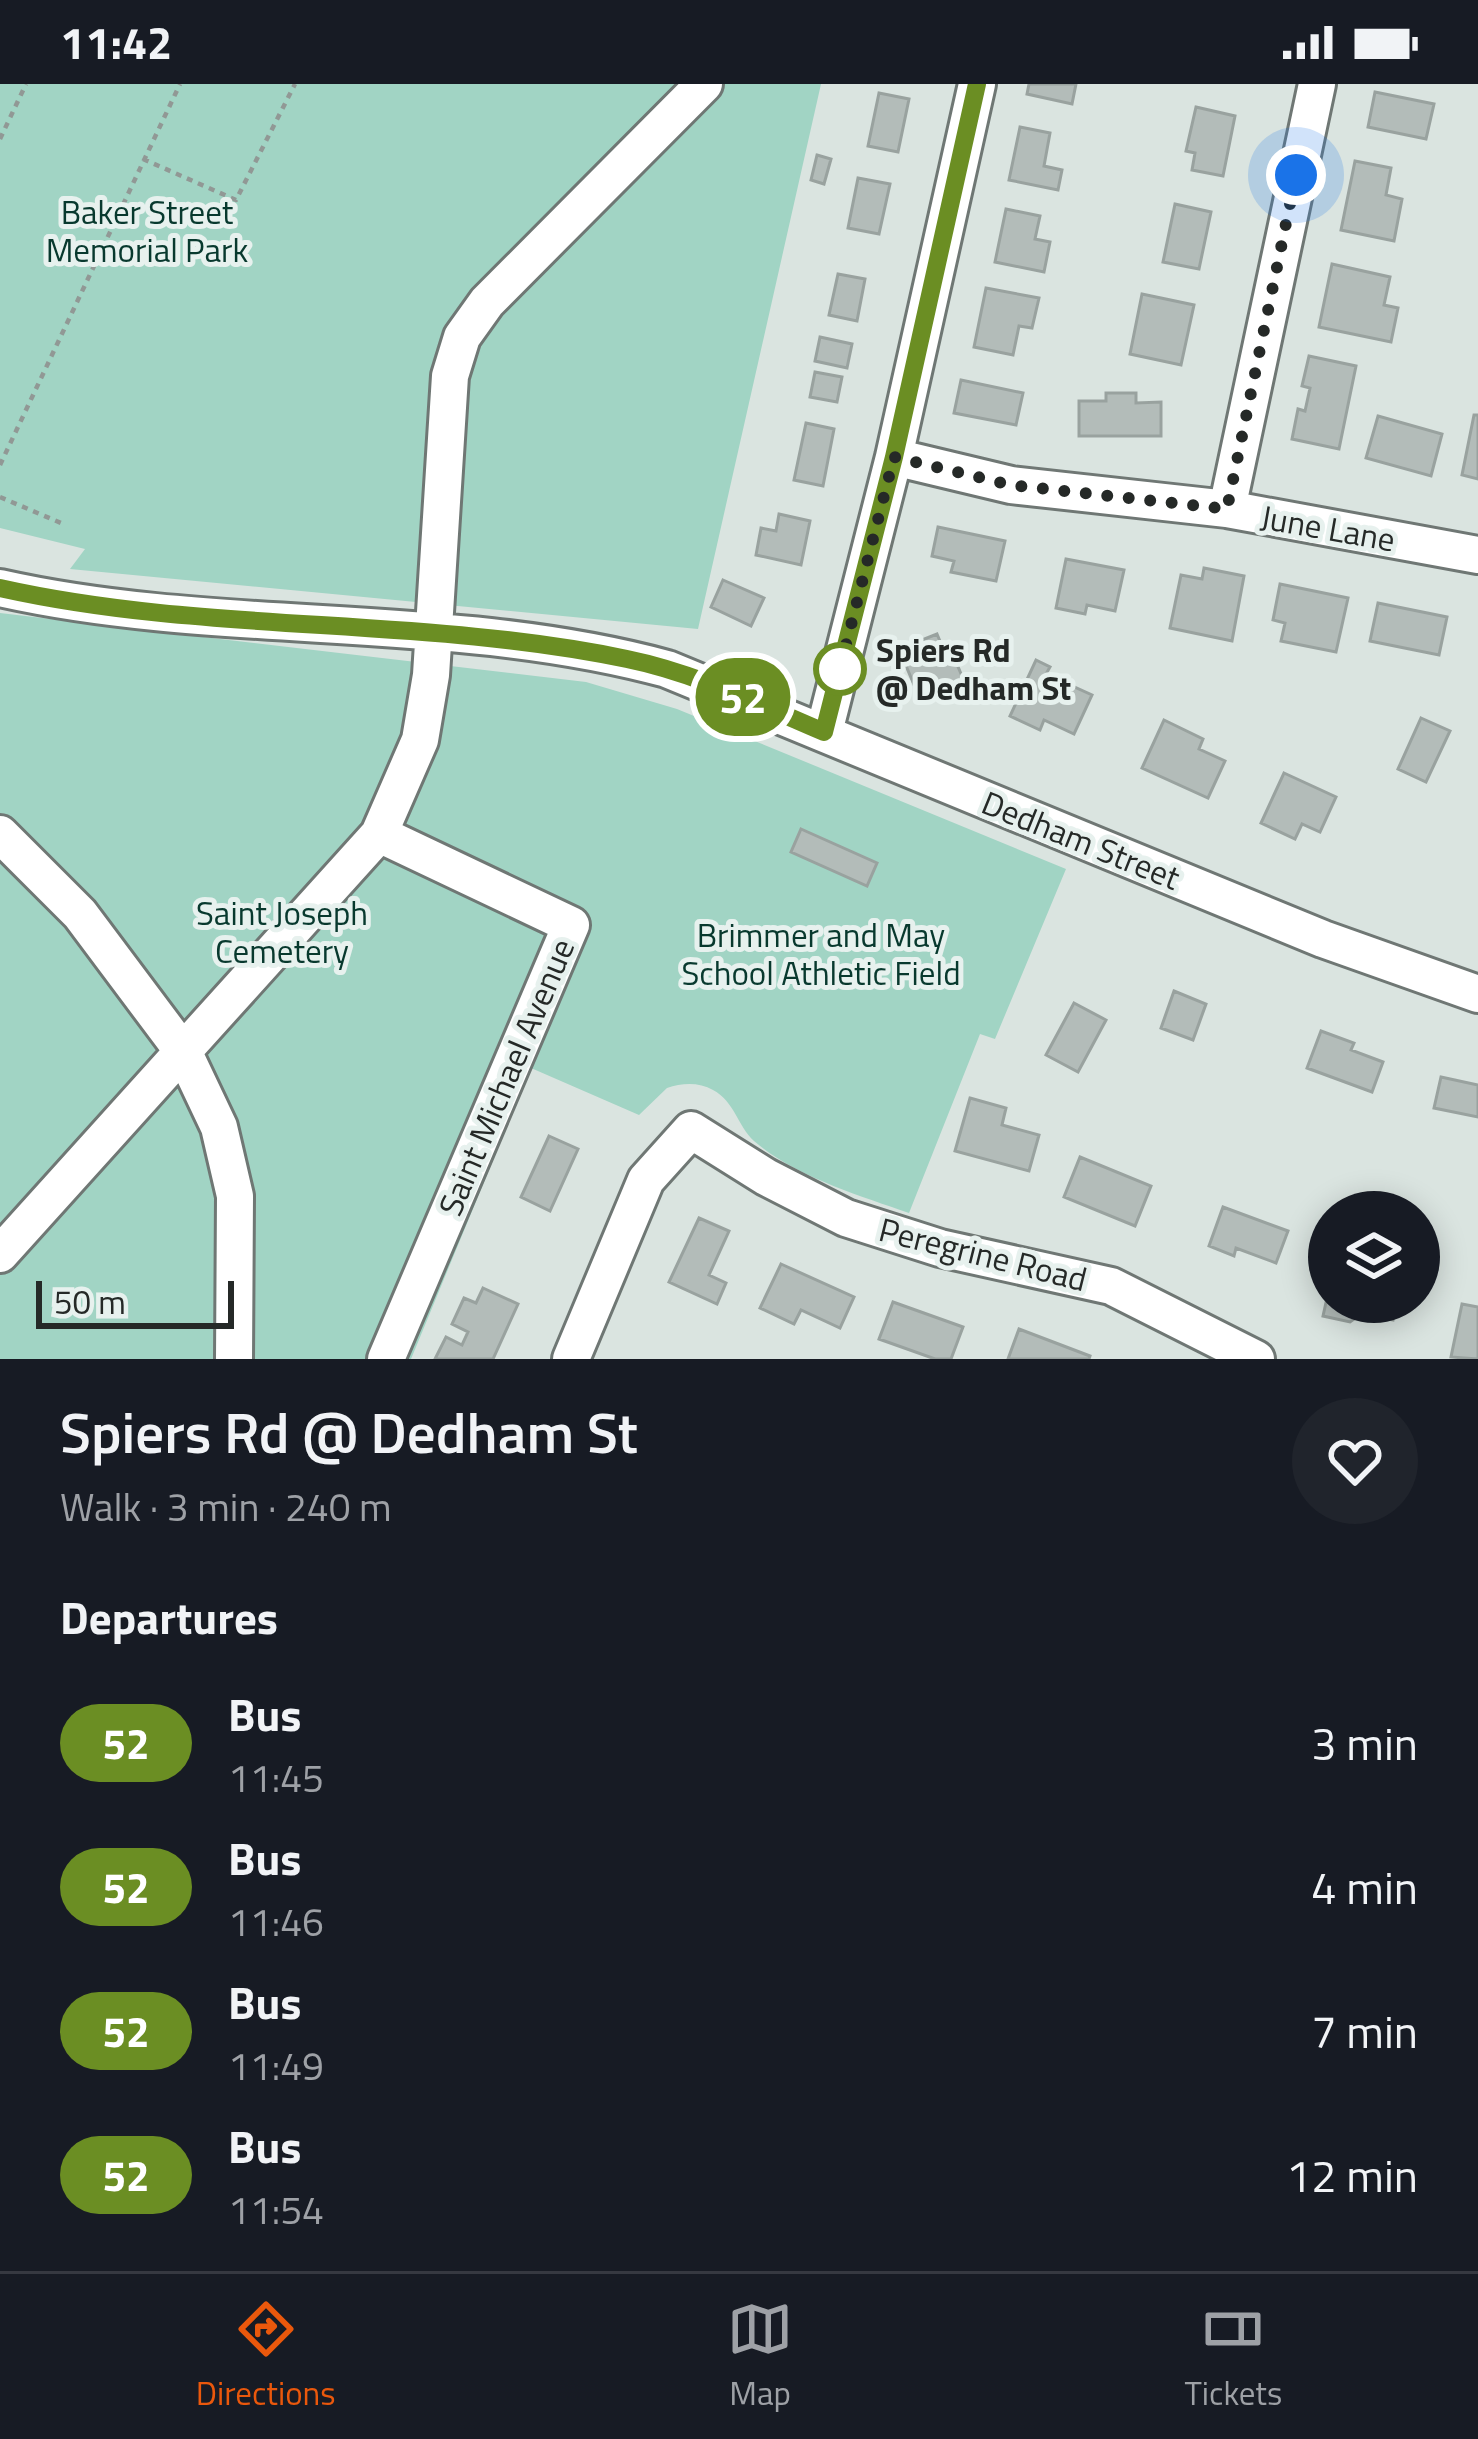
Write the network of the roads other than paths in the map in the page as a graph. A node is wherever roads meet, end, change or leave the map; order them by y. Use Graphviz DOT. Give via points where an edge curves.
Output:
graph roads {
  1 [pos="704,84"];
  2 [pos="977,84"];
  3 [pos="1317,84"];
  4 [pos="894,457"];
  5 [pos="1227,509"];
  6 [pos="1478,555"];
  7 [pos="0,588"];
  8 [pos="434,635"];
  9 [pos="824,732"];
  10 [pos="379,834"];
  11 [pos="0,835"];
  12 [pos="1478,994"];
  13 [pos="184,1052"];
  14 [pos="0,1253"];
  15 [pos="234,1359"];
  16 [pos="386,1359"];
  17 [pos="571,1359"];
  18 [pos="1256,1359"];
  1 -- 8 [label="street" via="487,302 462,337 450,376"];
  2 -- 4 [label="street"];
  3 -- 5 [label="street"];
  4 -- 5 [label="street, June Lane" via="1011,485"];
  4 -- 9 [label="street"];
  5 -- 6 [label="street, June Lane"];
  7 -- 8 [label="street, Dedham Street" via="138,609"];
  8 -- 9 [label="street, Dedham Street" via="604,655 688,676"];
  8 -- 10 [label="street" via="420,740"];
  9 -- 12 [label="street, Dedham Street" via="1323,939"];
  10 -- 13 [label="street"];
  10 -- 16 [label="street, Saint Michael Avenue" via="571,925"];
  11 -- 13 [label="street" via="80,914"];
  13 -- 14 [label="street"];
  13 -- 15 [label="street" via="219,1127 235,1196"];
  17 -- 18 [label="street, Peregrine Road" via="646,1180 691,1130 845,1217 940,1248 1111,1286"];
}
